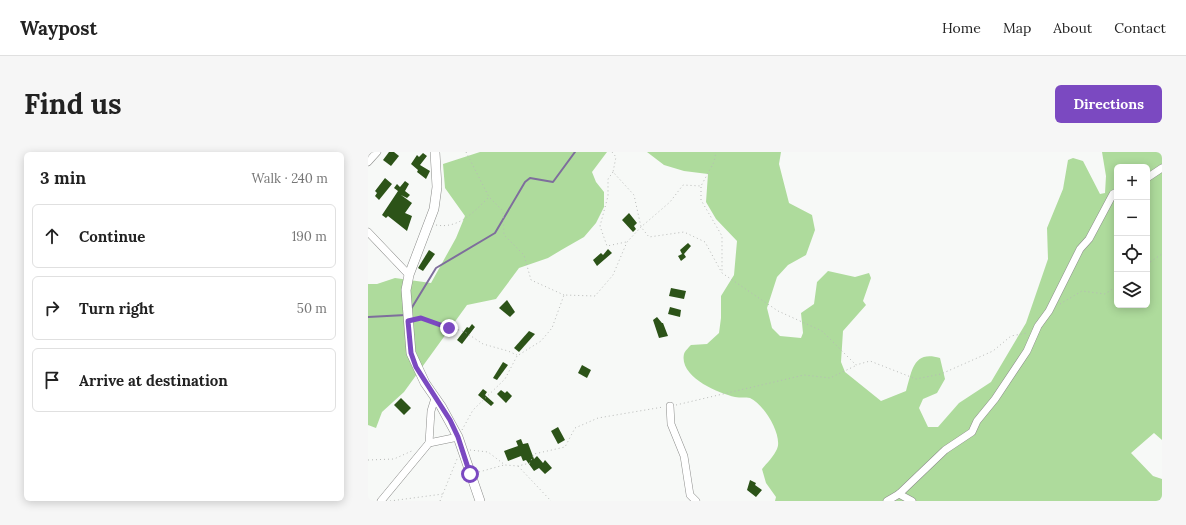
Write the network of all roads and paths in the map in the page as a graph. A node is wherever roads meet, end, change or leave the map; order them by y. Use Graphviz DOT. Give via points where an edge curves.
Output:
graph roads {
  1 [pos="377,152"];
  2 [pos="436,152"];
  3 [pos="466,152"];
  4 [pos="612,152"];
  5 [pos="716,152"];
  6 [pos="369,159"];
  7 [pos="1162,168"];
  8 [pos="614,172"];
  9 [pos="1150,176"];
  10 [pos="701,186"];
  11 [pos="1114,193"];
  12 [pos="489,198"];
  13 [pos="429,224"];
  14 [pos="641,227"];
  15 [pos="368,232"];
  16 [pos="627,242"];
  17 [pos="1162,254"];
  18 [pos="1150,262"];
  19 [pos="722,273"];
  20 [pos="409,275"];
  21 [pos="1114,288"];
  22 [pos="564,295"];
  23 [pos="1049,310"];
  24 [pos="408,317"];
  25 [pos="1038,326"];
  26 [pos="517,356"];
  27 [pos="856,365"];
  28 [pos="435,398"];
  29 [pos="670,406"];
  30 [pos="458,437"];
  31 [pos="429,443"];
  32 [pos="416,449"];
  33 [pos="462,449"];
  34 [pos="368,460"];
  35 [pos="505,465"];
  36 [pos="518,466"];
  37 [pos="470,474"];
  38 [pos="444,494"];
  39 [pos="899,494"];
  40 [pos="381,501"];
  41 [pos="390,501"];
  42 [pos="440,501"];
  43 [pos="480,501"];
  44 [pos="551,501"];
  45 [pos="696,501"];
  46 [pos="887,501"];
  47 [pos="912,501"];
  1 -- 6 [label="street"];
  2 -- 13 [label="street" via="437,187"];
  3 -- 12 [label="path"];
  4 -- 8 [label="path" via="616,157"];
  5 -- 10 [label="path" via="714,162"];
  7 -- 9 [label="street"];
  8 -- 14 [label="path" via="634,195"];
  8 -- 16 [label="path" via="608,179 608,196 600,226 606,246"];
  10 -- 14 [label="path" via="683,185 670,202"];
  10 -- 19 [label="path" via="701,200 722,236"];
  11 -- 23 [label="street" via="1089,239 1080,249"];
  12 -- 13 [label="path" via="456,224 447,227"];
  12 -- 22 [label="path" via="503,211 504,235 524,254 532,280"];
  13 -- 20 [label="street"];
  14 -- 16 [label="path"];
  14 -- 19 [label="path" via="649,237 684,232 705,242"];
  15 -- 20 [label="street"];
  16 -- 22 [label="path" via="613,275 594,296"];
  17 -- 18 [label="path"];
  19 -- 27 [label="path" via="778,311 822,331"];
  20 -- 24 [label="street" via="406,290"];
  21 -- 23 [label="path" via="1105,294 1082,291"];
  22 -- 26 [label="path" via="552,328 541,341"];
  23 -- 25 [label="street"];
  24 -- 26 [label="path" via="421,318 465,332 483,344"];
  24 -- 28 [label="street" via="411,353 416,367"];
  25 -- 27 [label="path" via="1025,335 1011,336 993,351 941,374 916,379 870,362"];
  25 -- 39 [label="street" via="1027,351 995,400 976,421 972,432 945,450"];
  26 -- 30 [label="path" via="504,379 473,410"];
  27 -- 29 [label="path" via="830,378 804,375"];
  28 -- 30 [label="street"];
  28 -- 31 [label="street" via="431,411"];
  29 -- 36 [label="path" via="598,418 575,428 565,447 534,454 530,463"];
  29 -- 45 [label="street" via="671,424 684,456 690,494"];
  30 -- 31 [label="street"];
  30 -- 33 [label="street"];
  31 -- 40 [label="street"];
  32 -- 34 [label="path" via="394,459"];
  33 -- 35 [label="path" via="488,452"];
  33 -- 37 [label="street"];
  33 -- 38 [label="path" via="453,466"];
  35 -- 36 [label="path"];
  35 -- 37 [label="path"];
  36 -- 44 [label="path"];
  37 -- 43 [label="street"];
  38 -- 41 [label="path"];
  38 -- 42 [label="path"];
  39 -- 46 [label="street"];
  39 -- 47 [label="street"];
}
